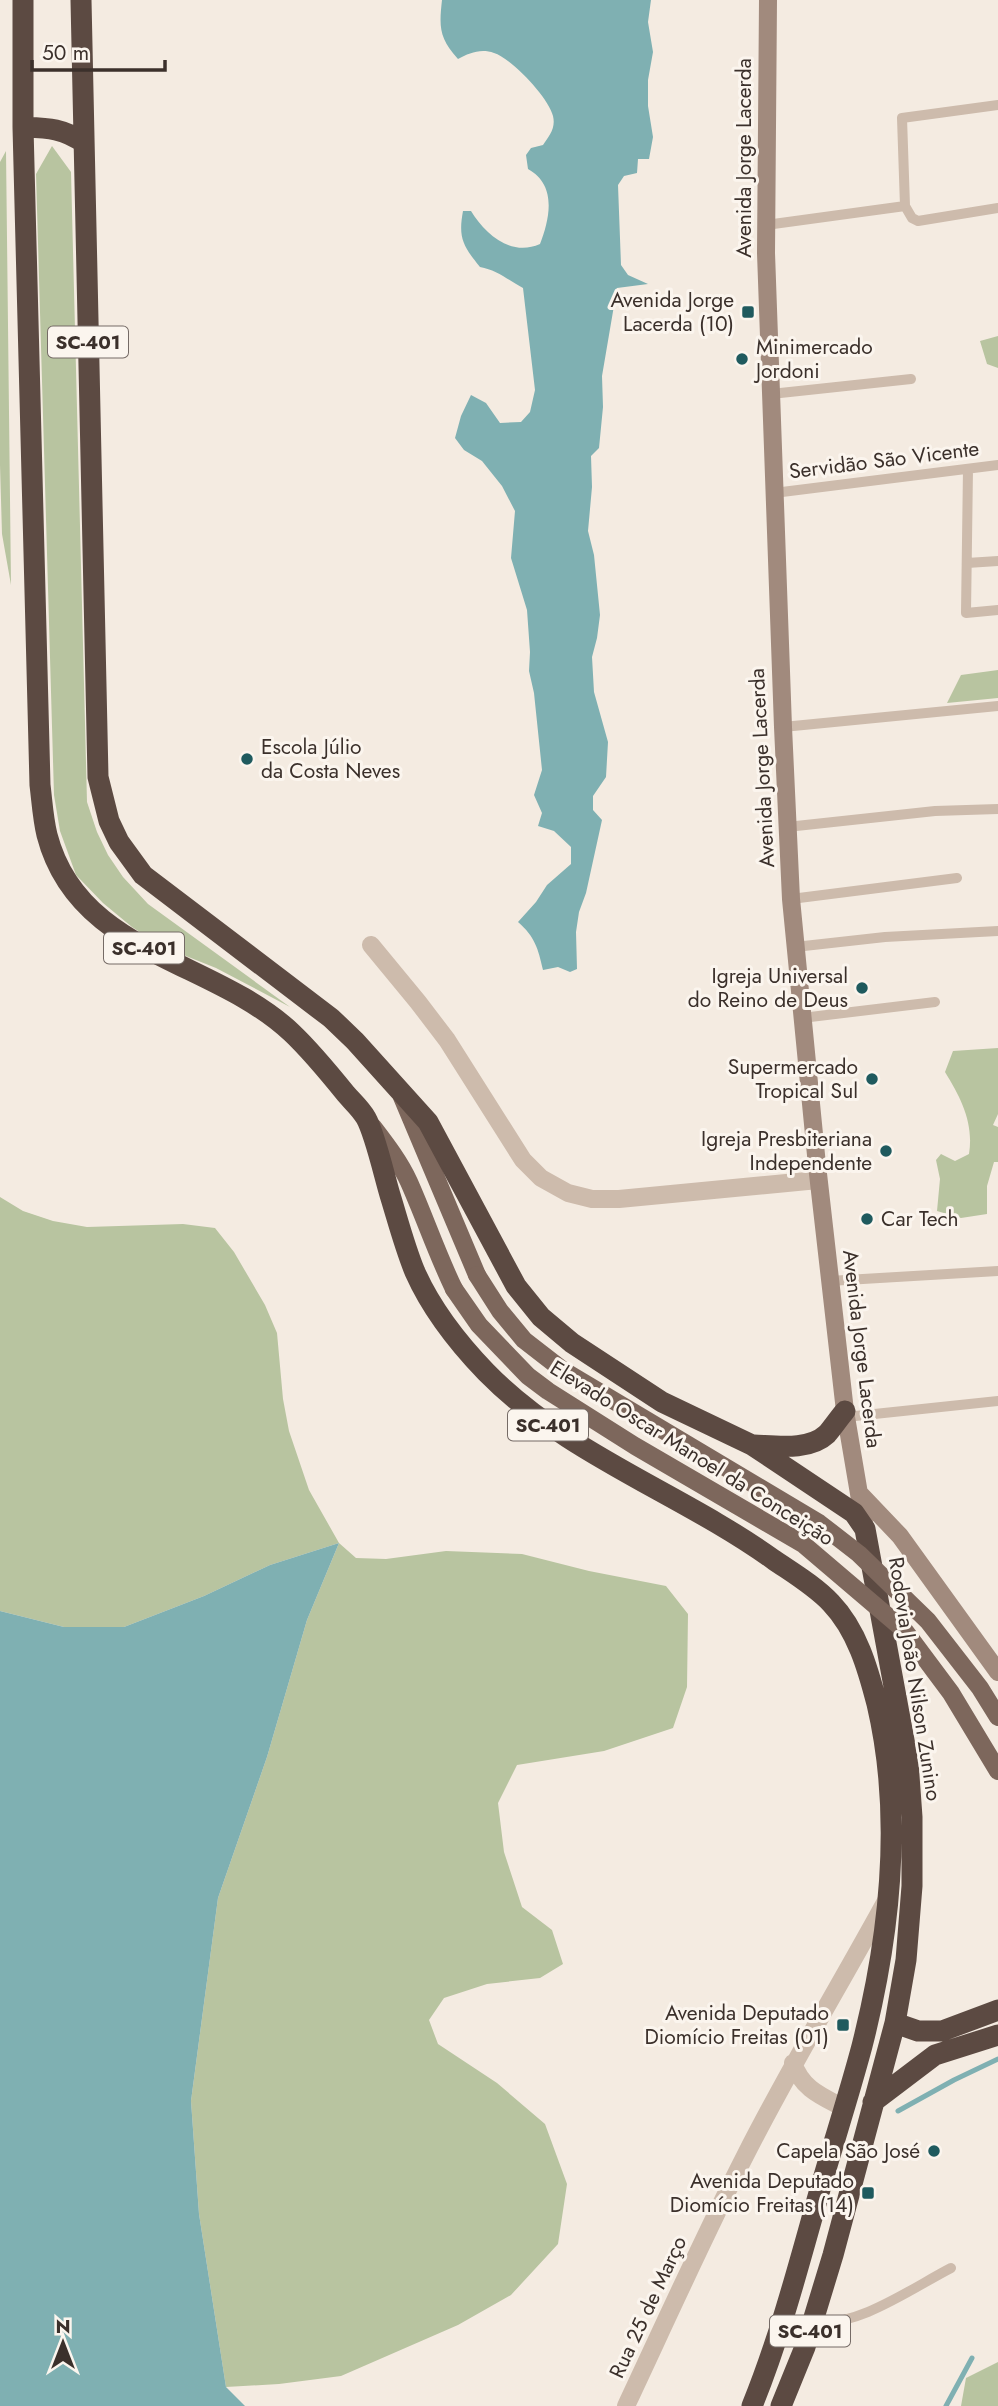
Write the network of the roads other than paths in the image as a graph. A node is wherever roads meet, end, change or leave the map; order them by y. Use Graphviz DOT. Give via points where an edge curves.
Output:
graph roads {
  1 [pos="23,0"];
  2 [pos="81,0"];
  3 [pos="768,0"];
  4 [pos="998,105"];
  5 [pos="23,127"];
  6 [pos="84,143"];
  7 [pos="905,206"];
  8 [pos="998,208"];
  9 [pos="766,225"];
  10 [pos="911,379"];
  11 [pos="771,394"];
  12 [pos="998,465"];
  13 [pos="968,469"];
  14 [pos="774,493"];
  15 [pos="998,561"];
  16 [pos="967,563"];
  17 [pos="998,610"];
  18 [pos="998,706"];
  19 [pos="783,727"];
  20 [pos="998,809"];
  21 [pos="787,827"];
  22 [pos="957,878"];
  23 [pos="791,899"];
  24 [pos="998,932"];
  25 [pos="371,945"];
  26 [pos="795,947"];
  27 [pos="934,1002"];
  28 [pos="802,1018"];
  29 [pos="398,1087"];
  30 [pos="366,1119"];
  31 [pos="818,1180"];
  32 [pos="998,1271"];
  33 [pos="829,1281"];
  34 [pos="998,1401"];
  35 [pos="845,1414"];
  36 [pos="752,1445"];
  37 [pos="859,1493"];
  38 [pos="865,1529"];
  39 [pos="998,1672"];
  40 [pos="998,1717"];
  41 [pos="998,1771"];
  42 [pos="889,1895"];
  43 [pos="998,2010"];
  44 [pos="895,2023"];
  45 [pos="998,2035"];
  46 [pos="793,2063"];
  47 [pos="810,2091"];
  48 [pos="775,2102"];
  49 [pos="873,2102"];
  50 [pos="844,2108"];
  51 [pos="951,2268"];
  52 [pos="813,2322"];
  53 [pos="626,2406"];
  54 [pos="752,2406"];
  55 [pos="781,2406"];
  1 -- 5 [label="highway, SC-401"];
  2 -- 6 [label="highway, SC-401"];
  3 -- 9 [label="main road, Avenida Jorge Lacerda"];
  4 -- 7 [label="lane" via="902,118"];
  5 -- 6 [label="highway" via="70,133"];
  5 -- 30 [label="highway, SC-401" via="40,785 47,835 68,881 97,917 135,944 262,1009 305,1045"];
  6 -- 29 [label="highway, SC-401" via="98,778 109,821 143,875 331,1018"];
  7 -- 8 [label="lane" via="918,221"];
  7 -- 9 [label="lane"];
  9 -- 11 [label="main road, Avenida Jorge Lacerda"];
  10 -- 11 [label="lane"];
  11 -- 14 [label="main road, Avenida Jorge Lacerda"];
  12 -- 13 [label="lane, Servidão São Vicente"];
  13 -- 14 [label="lane, Servidão São Vicente"];
  13 -- 16 [label="lane"];
  14 -- 19 [label="main road, Avenida Jorge Lacerda"];
  15 -- 16 [label="lane"];
  16 -- 17 [label="lane" via="965,613"];
  18 -- 19 [label="lane"];
  19 -- 21 [label="main road, Avenida Jorge Lacerda"];
  20 -- 21 [label="lane"];
  21 -- 23 [label="main road, Avenida Jorge Lacerda"];
  22 -- 23 [label="lane"];
  23 -- 26 [label="main road, Avenida Jorge Lacerda"];
  24 -- 26 [label="lane"];
  25 -- 31 [label="street" via="447,1040 523,1160 541,1178 568,1193 619,1199"];
  26 -- 28 [label="main road, Avenida Jorge Lacerda"];
  27 -- 28 [label="lane"];
  28 -- 31 [label="main road, Avenida Jorge Lacerda"];
  29 -- 36 [label="highway, SC-401" via="428,1122 516,1286 541,1317 662,1402"];
  29 -- 40 [label="main road, Elevado Oscar Manoel da Conceição, bridge" via="477,1275 524,1340 564,1371 819,1524 859,1554 928,1621"];
  30 -- 41 [label="main road, Elevado Oscar Manoel da Conceição, bridge" via="408,1181 454,1289 479,1325 528,1377 803,1544 904,1630 951,1693"];
  30 -- 42 [label="highway, Rodovia João Nilson Zunino / SC-401" via="417,1276 483,1369 572,1441 754,1545 813,1587 849,1628 872,1685 884,1734 890,1807"];
  31 -- 33 [label="main road, Avenida Jorge Lacerda"];
  32 -- 33 [label="lane"];
  33 -- 35 [label="main road, Avenida Jorge Lacerda"];
  34 -- 35 [label="lane"];
  35 -- 36 [label="highway" via="810,1444"];
  35 -- 37 [label="main road, Avenida Jorge Lacerda"];
  36 -- 38 [label="highway, SC-401" via="854,1513"];
  37 -- 38 [label="main road, Avenida Jorge Lacerda"];
  37 -- 39 [label="main road" via="900,1536"];
  38 -- 44 [label="highway, Rodovia João Nilson Zunino / SC-401" via="904,1737 912,1817 906,1960"];
  42 -- 46 [label="street, Rua 25 de Março"];
  42 -- 50 [label="highway, Rodovia João Nilson Zunino / SC-401" via="872,1997"];
  43 -- 44 [label="highway" via="942,2031 918,2031"];
  44 -- 49 [label="highway, Rodovia João Nilson Zunino / SC-401"];
  45 -- 49 [label="highway" via="935,2055"];
  46 -- 47 [label="street"];
  46 -- 48 [label="street, Rua 25 de Março"];
  47 -- 48 [label="street"];
  47 -- 50 [label="street"];
  48 -- 53 [label="street, Rua 25 de Março" via="745,2155"];
  49 -- 52 [label="highway, Rodovia João Nilson Zunino / SC-401"];
  50 -- 54 [label="highway, Rodovia João Nilson Zunino / SC-401" via="781,2325"];
  51 -- 52 [label="lane" via="854,2317 826,2324"];
  52 -- 55 [label="highway, Rodovia João Nilson Zunino / SC-401"];
}
